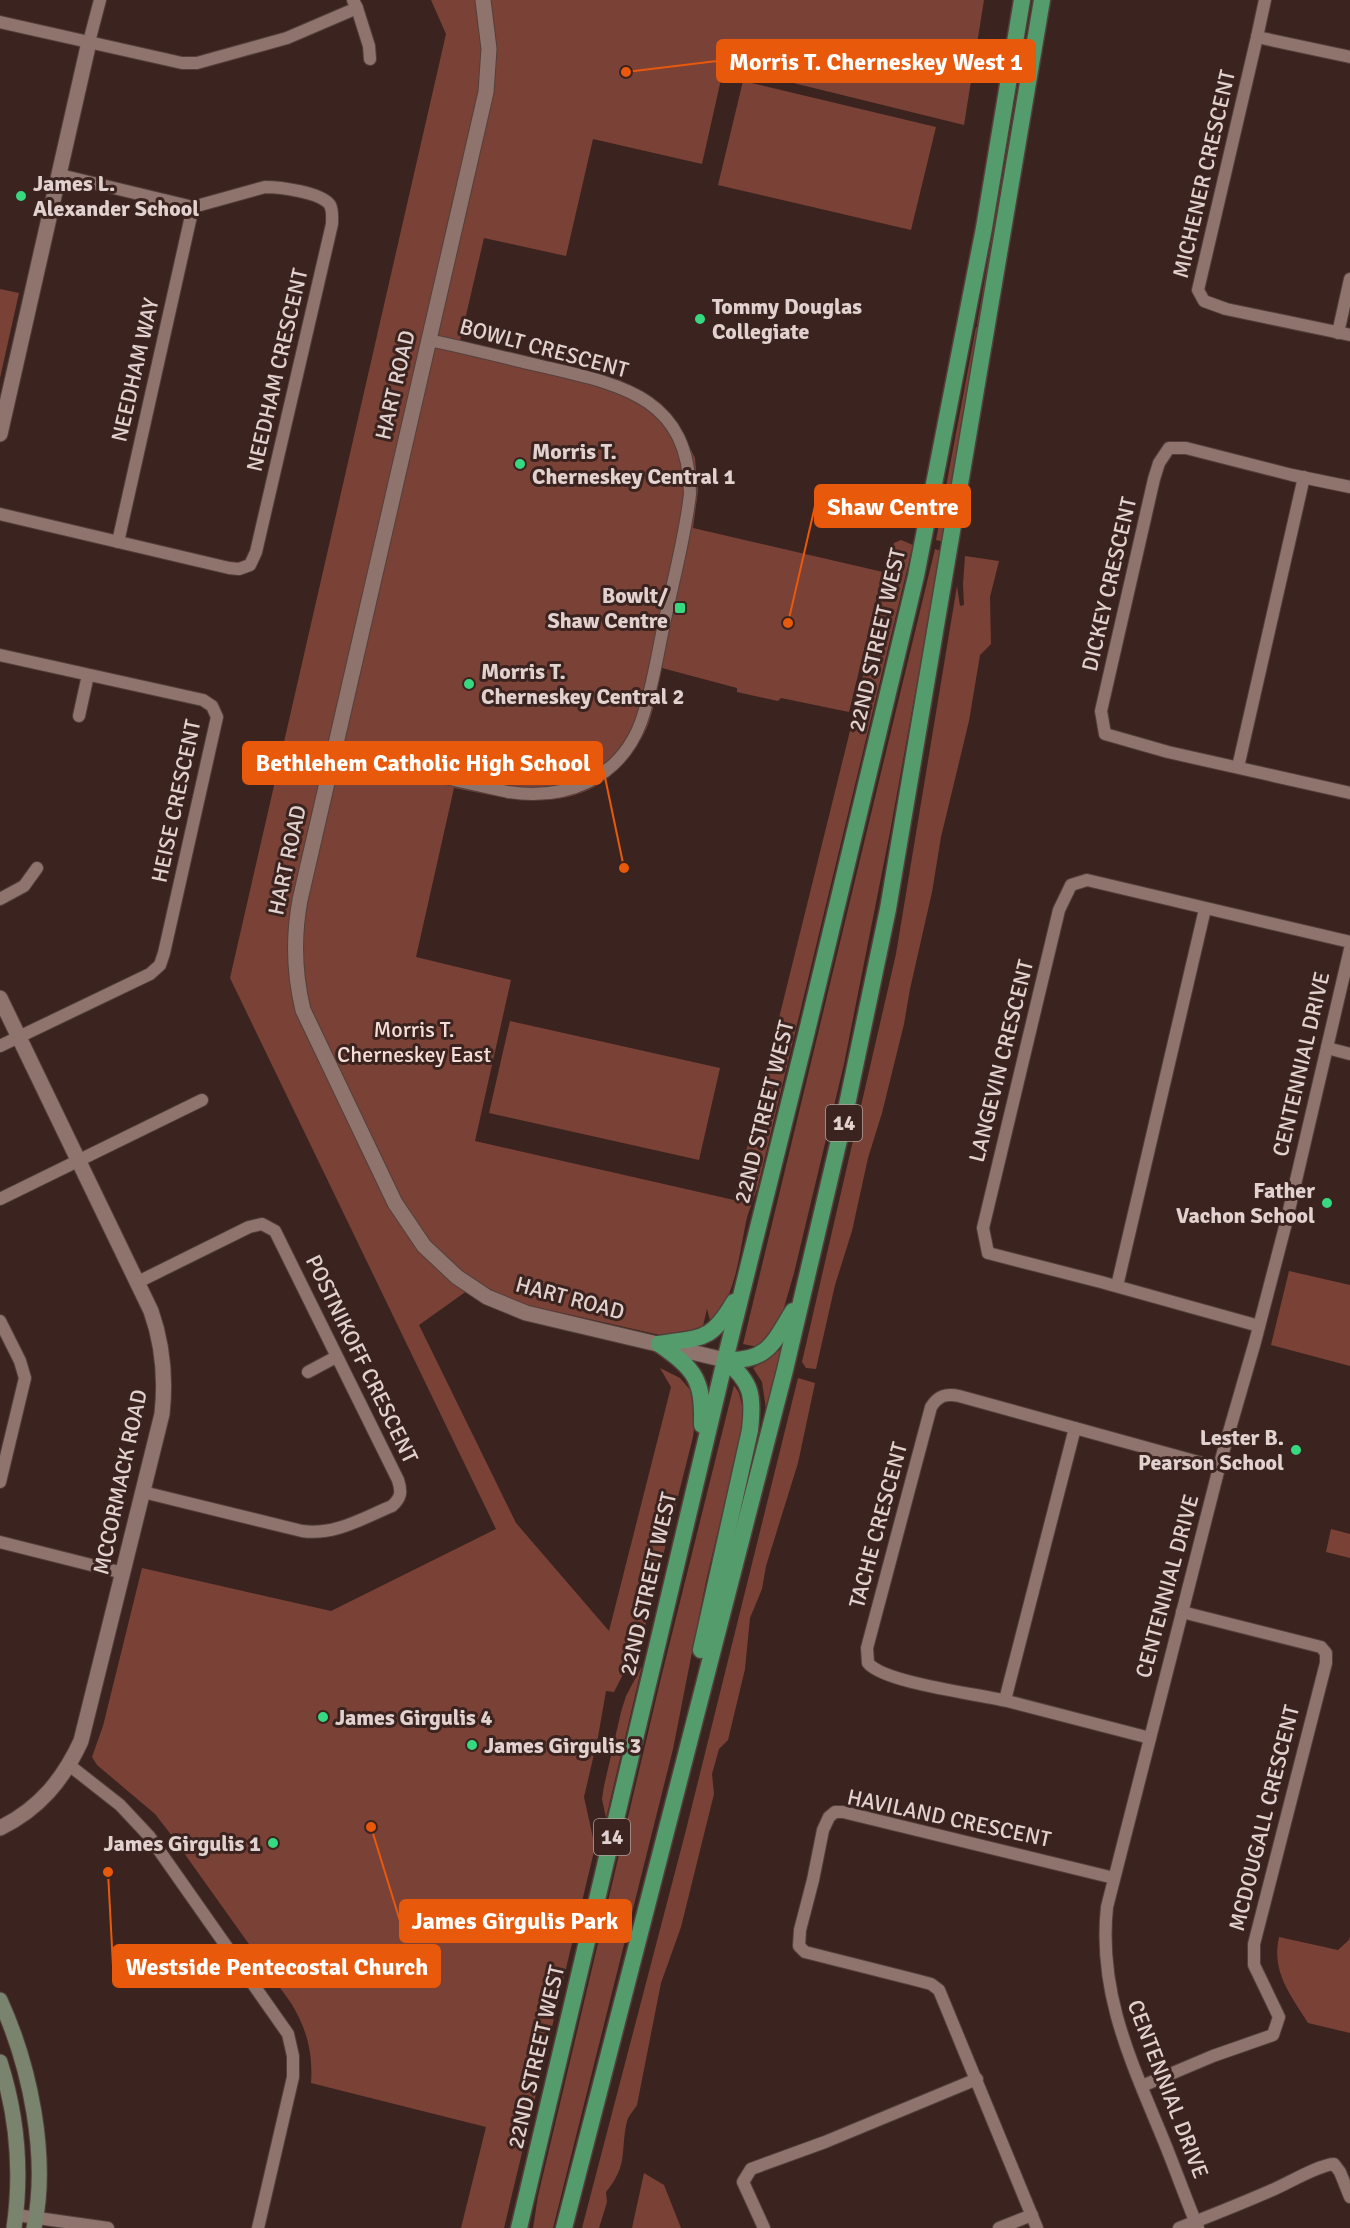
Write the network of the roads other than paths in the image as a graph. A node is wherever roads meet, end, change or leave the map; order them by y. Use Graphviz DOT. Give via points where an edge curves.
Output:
graph roads {
  1 [pos="100,0"];
  2 [pos="483,0"];
  3 [pos="1022,0"];
  4 [pos="1042,0"];
  5 [pos="1265,0"];
  6 [pos="355,4"];
  7 [pos="0,22"];
  8 [pos="1257,37"];
  9 [pos="89,42"];
  10 [pos="1350,57"];
  11 [pos="370,59"];
  12 [pos="60,175"];
  13 [pos="193,207"];
  14 [pos="1350,279"];
  15 [pos="1344,334"];
  16 [pos="429,340"];
  17 [pos="0,434"];
  18 [pos="1304,477"];
  19 [pos="1350,487"];
  20 [pos="0,514"];
  21 [pos="118,542"];
  22 [pos="0,655"];
  23 [pos="88,675"];
  24 [pos="79,716"];
  25 [pos="333,753"];
  26 [pos="1238,767"];
  27 [pos="1350,793"];
  28 [pos="37,868"];
  29 [pos="0,899"];
  30 [pos="1205,909"];
  31 [pos="1350,942"];
  32 [pos="1350,949"];
  33 [pos="0,998"];
  34 [pos="20,1037"];
  35 [pos="0,1046"];
  36 [pos="1327,1048"];
  37 [pos="1350,1054"];
  38 [pos="202,1100"];
  39 [pos="78,1161"];
  40 [pos="0,1199"];
  41 [pos="138,1282"];
  42 [pos="1117,1286"];
  43 [pos="743,1290"];
  44 [pos="801,1299"];
  45 [pos="0,1321"];
  46 [pos="1259,1326"];
  47 [pos="660,1344"];
  48 [pos="336,1357"];
  49 [pos="724,1360"];
  50 [pos="308,1372"];
  51 [pos="1075,1428"];
  52 [pos="704,1446"];
  53 [pos="1220,1468"];
  54 [pos="0,1482"];
  55 [pos="143,1492"];
  56 [pos="0,1542"];
  57 [pos="123,1574"];
  58 [pos="1182,1612"];
  59 [pos="1005,1701"];
  60 [pos="695,1713"];
  61 [pos="1150,1738"];
  62 [pos="69,1765"];
  63 [pos="0,1828"];
  64 [pos="1114,1878"];
  65 [pos="0,2000"];
  66 [pos="0,2062"];
  67 [pos="977,2079"];
  68 [pos="1142,2086"];
  69 [pos="1350,2197"];
  70 [pos="1032,2216"];
  71 [pos="15,2221"];
  72 [pos="35,2223"];
  73 [pos="1196,2225"];
  74 [pos="108,2228"];
  75 [pos="258,2228"];
  76 [pos="519,2228"];
  77 [pos="564,2228"];
  78 [pos="764,2228"];
  79 [pos="999,2228"];
  80 [pos="1037,2228"];
  81 [pos="1179,2228"];
  1 -- 9 [label="street"];
  2 -- 16 [label="street, HART ROAD" via="489,49 486,92"];
  3 -- 43 [label="highway, 22ND STREET WEST / 14" via="984,228 916,576"];
  4 -- 44 [label="highway, 14" via="888,909"];
  5 -- 8 [label="street, MICHENER CRESCENT"];
  6 -- 9 [label="street" via="287,38 197,63"];
  6 -- 11 [label="street"];
  7 -- 9 [label="street"];
  8 -- 10 [label="street"];
  8 -- 15 [label="street, MICHENER CRESCENT" via="1198,291 1204,301 1226,309"];
  9 -- 12 [label="street"];
  12 -- 13 [label="street, NEEDHAM CRESCENT"];
  12 -- 17 [label="street"];
  13 -- 21 [label="street, NEEDHAM WAY"];
  13 -- 21 [label="street, NEEDHAM CRESCENT" via="274,187 315,195 330,205 333,214 250,565 239,569"];
  14 -- 15 [label="street"];
  16 -- 25 [label="street, HART ROAD"];
  16 -- 25 [label="street, BOWLT CRESCENT" via="618,385 653,405 679,438 689,466 690,494 647,701 635,735 613,765 592,781 558,793 508,792"];
  18 -- 19 [label="street, DICKEY CRESCENT"];
  18 -- 26 [label="street"];
  18 -- 26 [label="street, DICKEY CRESCENT" via="1186,448 1169,448 1164,453 1154,479 1101,711 1105,734"];
  20 -- 21 [label="street, NEEDHAM CRESCENT"];
  22 -- 23 [label="street, HEISE CRESCENT"];
  23 -- 24 [label="street"];
  23 -- 34 [label="street, HEISE CRESCENT" via="208,702 217,717 216,726 160,965 150,974"];
  25 -- 47 [label="street, HART ROAD" via="297,917 297,981 310,1026 395,1203 435,1257 487,1296 538,1317"];
  26 -- 27 [label="street, DICKEY CRESCENT"];
  28 -- 29 [label="street" via="24,886"];
  30 -- 31 [label="street, LANGEVIN CRESCENT"];
  30 -- 42 [label="street"];
  30 -- 42 [label="street, LANGEVIN CRESCENT" via="1087,880 1071,885 1059,910 983,1228 988,1253"];
  32 -- 36 [label="street, CENTENNIAL DRIVE"];
  33 -- 34 [label="street, MCCORMACK ROAD"];
  34 -- 35 [label="street"];
  34 -- 39 [label="street, MCCORMACK ROAD"];
  36 -- 37 [label="street"];
  36 -- 46 [label="street, CENTENNIAL DRIVE"];
  38 -- 39 [label="street"];
  39 -- 40 [label="street"];
  39 -- 41 [label="street, MCCORMACK ROAD"];
  41 -- 48 [label="street, POSTNIKOFF CRESCENT" via="249,1227 269,1226 279,1237"];
  41 -- 55 [label="street, MCCORMACK ROAD" via="156,1325 165,1373 162,1414"];
  42 -- 46 [label="street, LANGEVIN CRESCENT"];
  43 -- 47 [label="highway" via="712,1333"];
  43 -- 49 [label="highway, 22ND STREET WEST / 14"];
  44 -- 49 [label="highway" via="780,1334 762,1353 743,1361"];
  44 -- 60 [label="highway, 14"];
  45 -- 54 [label="street" via="24,1378"];
  46 -- 53 [label="street, CENTENNIAL DRIVE"];
  47 -- 49 [label="street, HART ROAD"];
  47 -- 52 [label="highway" via="698,1380"];
  48 -- 50 [label="street"];
  48 -- 55 [label="street, POSTNIKOFF CRESCENT" via="398,1480 401,1494 392,1506 318,1533"];
  49 -- 52 [label="highway, 22ND STREET WEST / 14"];
  49 -- 60 [label="highway" via="747,1383 752,1410 706,1623"];
  51 -- 53 [label="street, TACHE CRESCENT"];
  51 -- 59 [label="street"];
  51 -- 59 [label="street, TACHE CRESCENT" via="958,1395 935,1400 867,1648 868,1663 880,1673"];
  52 -- 76 [label="highway, 22ND STREET WEST / 14"];
  53 -- 58 [label="street, CENTENNIAL DRIVE"];
  55 -- 57 [label="street, MCCORMACK ROAD"];
  56 -- 57 [label="street"];
  57 -- 62 [label="street, MCCORMACK ROAD" via="86,1728"];
  58 -- 61 [label="street, CENTENNIAL DRIVE"];
  58 -- 68 [label="street, MCDOUGALL CRESCENT" via="1322,1647 1326,1663 1254,1944 1254,1965 1279,2017 1277,2027 1273,2034"];
  59 -- 61 [label="street, TACHE CRESCENT"];
  60 -- 77 [label="highway, 14"];
  61 -- 64 [label="street, CENTENNIAL DRIVE"];
  62 -- 63 [label="street, MCCORMACK ROAD" via="38,1803"];
  62 -- 75 [label="street" via="120,1805 149,1836 288,2034 293,2077"];
  64 -- 67 [label="street, HAVILAND CRESCENT" via="843,1812 829,1817 799,1946 817,1956 931,1984 939,1990"];
  64 -- 68 [label="street, CENTENNIAL DRIVE" via="1106,1923 1107,1974 1116,2014"];
  65 -- 72 [label="main road" via="31,2100 38,2170"];
  66 -- 71 [label="main road" via="16,2147"];
  67 -- 70 [label="street, HAVILAND CRESCENT"];
  67 -- 78 [label="street" via="751,2169 743,2182"];
  68 -- 73 [label="street, CENTENNIAL DRIVE"];
  69 -- 73 [label="street" via="1334,2164 1324,2165"];
  70 -- 79 [label="street"];
  70 -- 80 [label="street, HAVILAND CRESCENT"];
  71 -- 72 [label="street"];
  72 -- 74 [label="street"];
  73 -- 81 [label="street"];
}
